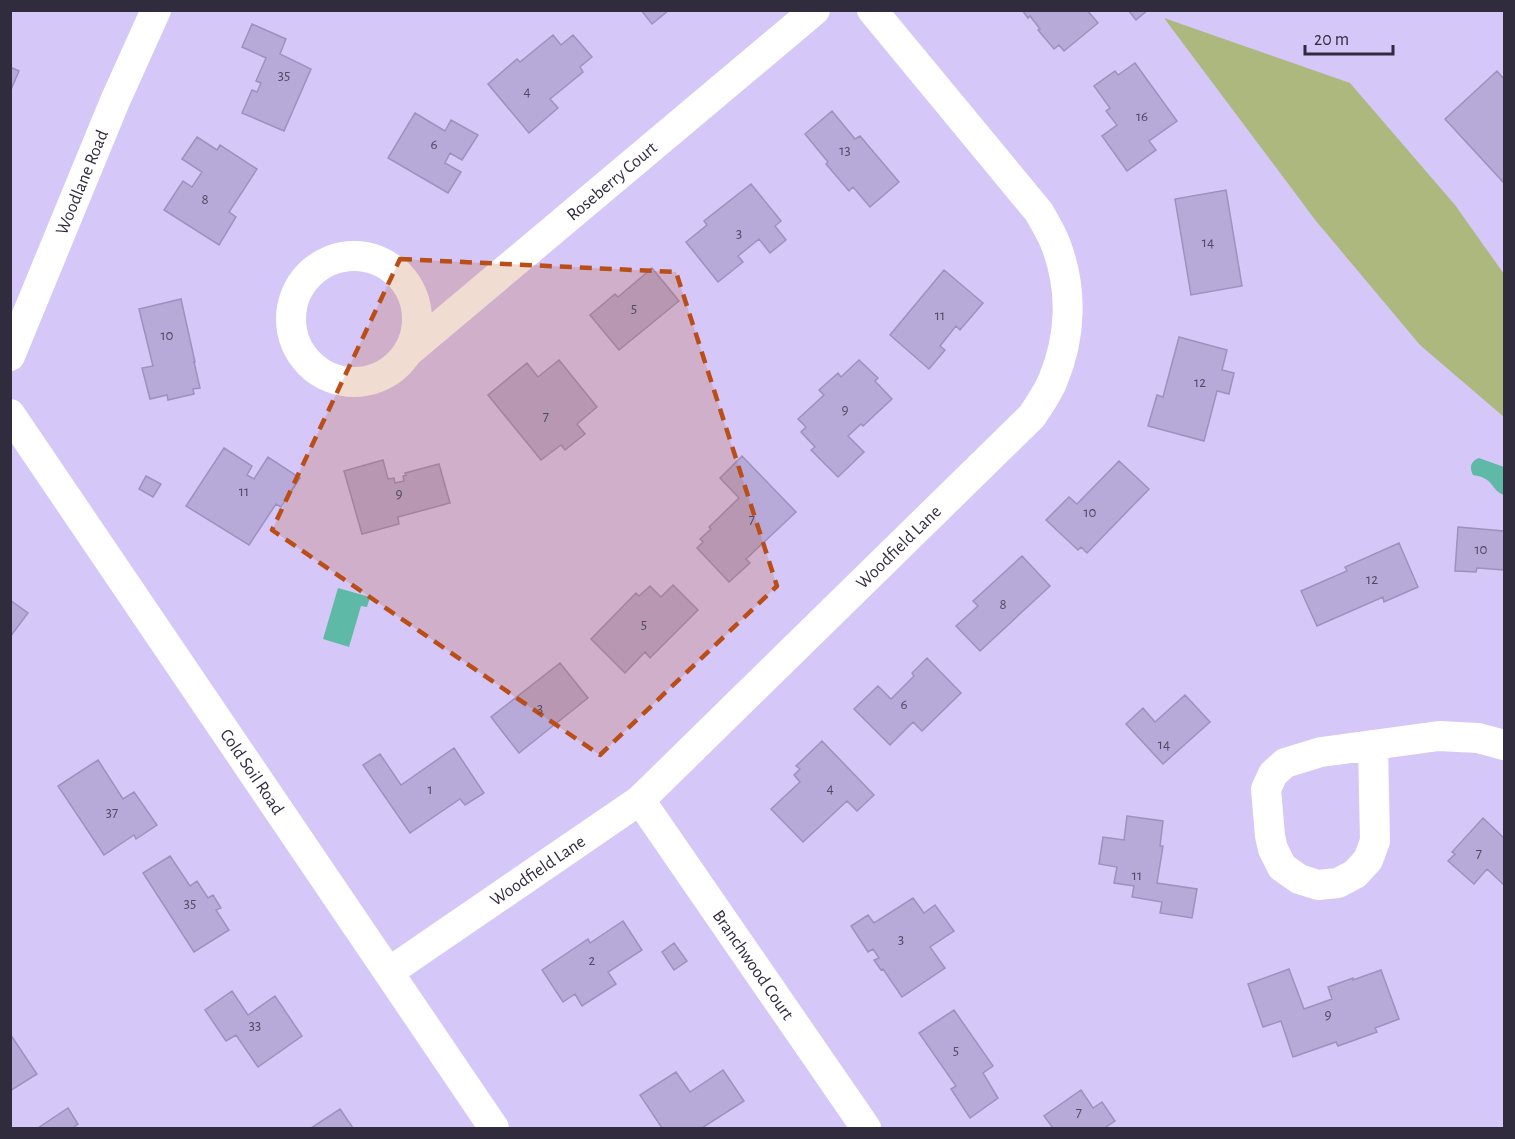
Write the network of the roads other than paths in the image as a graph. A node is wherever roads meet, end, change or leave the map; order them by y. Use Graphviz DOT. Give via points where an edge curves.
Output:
graph roads {
  1 [pos="156,10"];
  2 [pos="815,10"];
  3 [pos="872,10"];
  4 [pos="408,352"];
  5 [pos="10,357"];
  6 [pos="10,414"];
  7 [pos="1373,745"];
  8 [pos="1504,745"];
  9 [pos="640,800"];
  10 [pos="389,972"];
  11 [pos="494,1128"];
  12 [pos="866,1128"];
  1 -- 5 [label="street, Woodlane Road"];
  2 -- 4 [label="street, Roseberry Court"];
  3 -- 9 [label="street, Woodfield Lane" via="1039,212 1056,244 1066,279 1069,315 1064,348 1052,382 1032,416"];
  4 -- 4 [label="street, Roseberry Court" via="416,332 417,309 408,286 393,269 373,258 350,256 327,261 310,273 296,292 291,329 301,355 318,372 357,383 378,378 395,368"];
  6 -- 10 [label="street, Cold Soil Road"];
  7 -- 7 [label="street" via="1375,841 1368,860 1338,883 1318,885 1299,879 1282,867 1273,849 1266,789 1273,774 1285,763 1321,752"];
  7 -- 8 [label="street" via="1439,736 1478,738"];
  9 -- 10 [label="street, Woodfield Lane"];
  9 -- 12 [label="street, Branchwood Court"];
  10 -- 11 [label="street, Cold Soil Road"];
}
